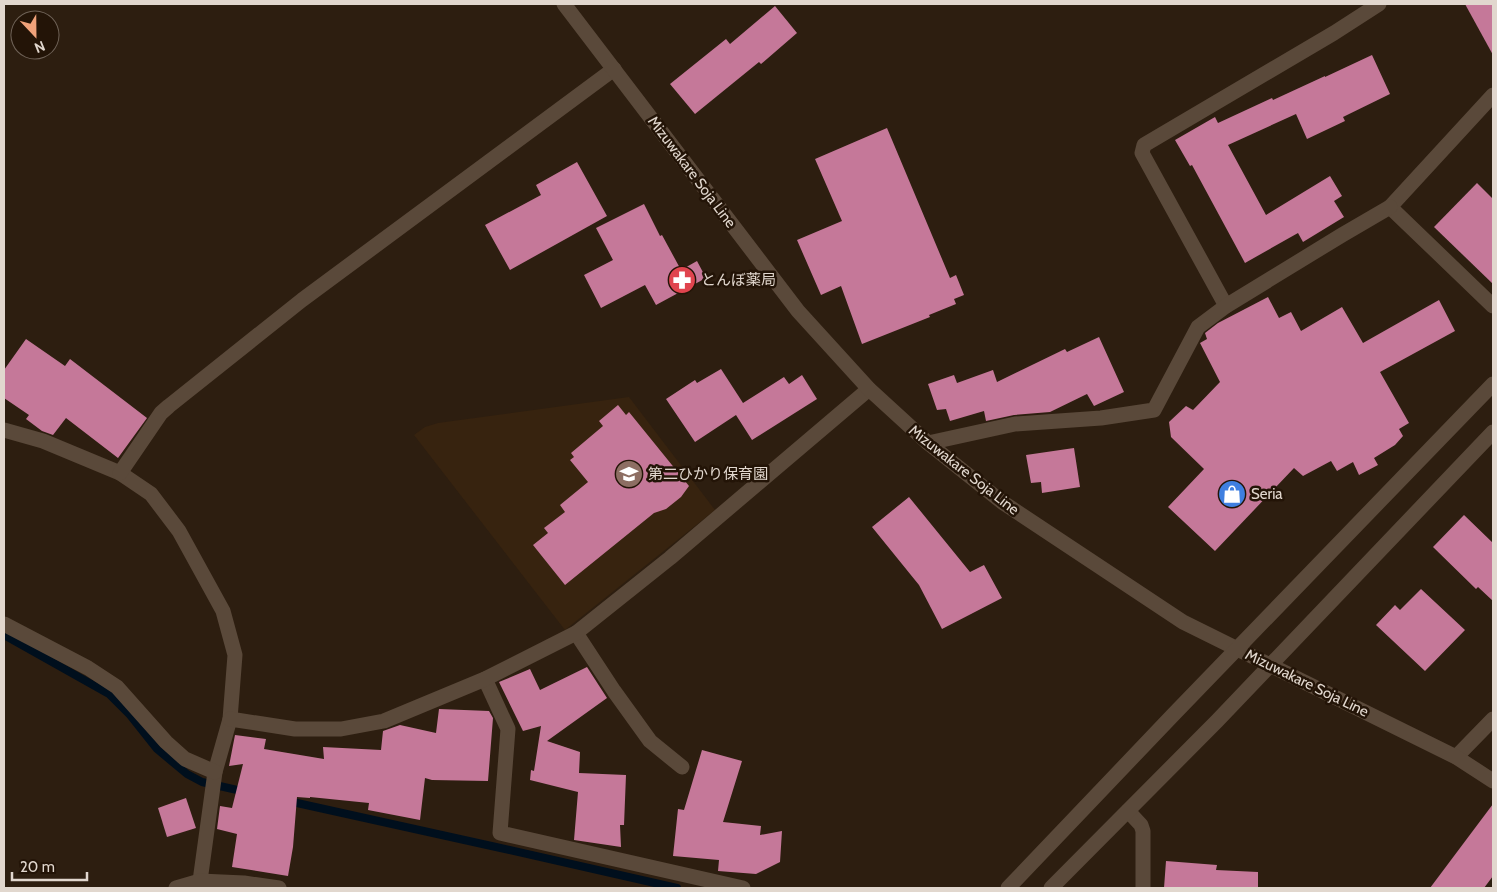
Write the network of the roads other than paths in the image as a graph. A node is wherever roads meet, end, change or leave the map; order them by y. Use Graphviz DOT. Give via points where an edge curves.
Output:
graph roads {
  1 [pos="564,4"];
  2 [pos="1379,4"];
  3 [pos="614,69"];
  4 [pos="1493,95"];
  5 [pos="1390,207"];
  6 [pos="1226,306"];
  7 [pos="1493,306"];
  8 [pos="1493,384"];
  9 [pos="869,388"];
  10 [pos="4,430"];
  11 [pos="1493,432"];
  12 [pos="928,443"];
  13 [pos="120,473"];
  14 [pos="4,624"];
  15 [pos="576,632"];
  16 [pos="1237,649"];
  17 [pos="1270,665"];
  18 [pos="485,679"];
  19 [pos="1493,719"];
  20 [pos="230,720"];
  21 [pos="1456,757"];
  22 [pos="682,768"];
  23 [pos="214,781"];
  24 [pos="1493,781"];
  25 [pos="1128,811"];
  26 [pos="200,881"];
  27 [pos="176,888"];
  28 [pos="278,888"];
  29 [pos="743,888"];
  30 [pos="1008,888"];
  31 [pos="1051,888"];
  32 [pos="1143,888"];
  1 -- 3 [label="street, Mizuwakare Soja Line"];
  2 -- 6 [label="street" via="1144,145 1142,153"];
  3 -- 9 [label="street, Mizuwakare Soja Line" via="798,311"];
  3 -- 13 [label="street" via="302,300 169,406"];
  4 -- 5 [label="street"];
  5 -- 6 [label="street"];
  5 -- 7 [label="street"];
  6 -- 12 [label="street" via="1198,327 1154,410 1101,418 1015,424"];
  8 -- 16 [label="street"];
  9 -- 12 [label="street, Mizuwakare Soja Line"];
  9 -- 15 [label="street" via="670,558"];
  10 -- 13 [label="street" via="42,441"];
  11 -- 17 [label="street"];
  12 -- 16 [label="street, Mizuwakare Soja Line" via="1002,502 1183,622"];
  13 -- 20 [label="street" via="151,494 179,531 223,611 235,655"];
  14 -- 23 [label="street" via="117,687 166,742"];
  15 -- 18 [label="street"];
  15 -- 22 [label="street" via="650,741"];
  16 -- 17 [label="street, Mizuwakare Soja Line"];
  16 -- 30 [label="street"];
  17 -- 21 [label="street, Mizuwakare Soja Line"];
  17 -- 25 [label="street"];
  18 -- 20 [label="street" via="384,721 341,729 295,729"];
  18 -- 29 [label="street" via="508,729 500,832"];
  19 -- 21 [label="street"];
  20 -- 23 [label="street"];
  21 -- 24 [label="street, Mizuwakare Soja Line"];
  23 -- 26 [label="street"];
  25 -- 31 [label="street"];
  25 -- 32 [label="street" via="1143,831"];
  26 -- 27 [label="street"];
  26 -- 28 [label="street"];
}
